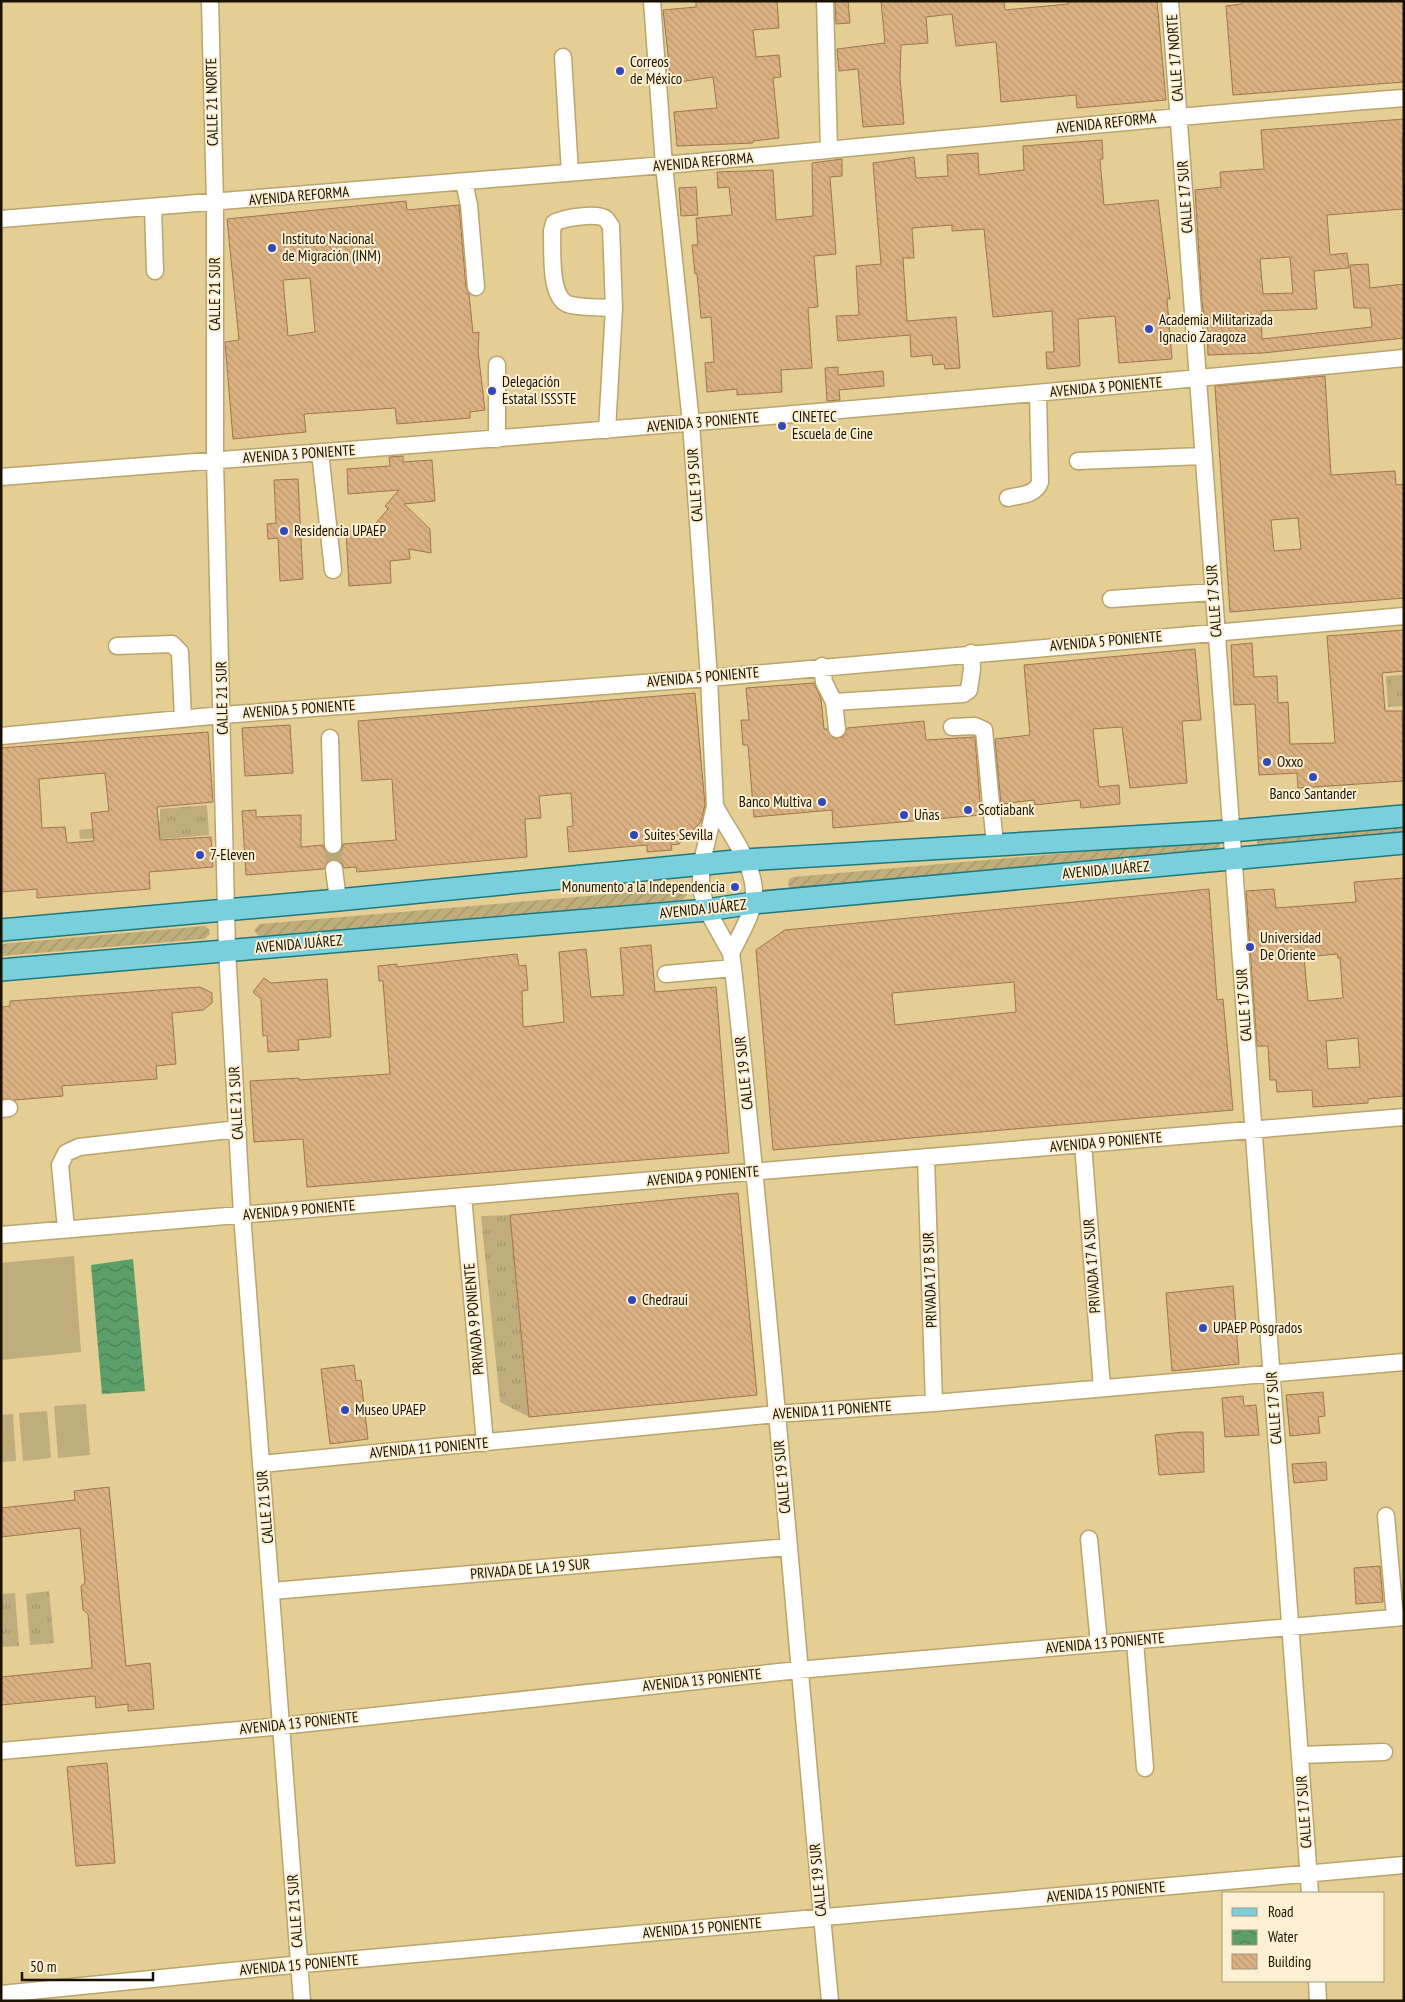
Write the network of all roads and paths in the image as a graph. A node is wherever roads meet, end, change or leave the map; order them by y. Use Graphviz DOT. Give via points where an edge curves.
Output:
graph roads {
  1 [pos="210,1"];
  2 [pos="652,1"];
  3 [pos="825,1"];
  4 [pos="1170,1"];
  5 [pos="563,57"];
  6 [pos="1404,98"];
  7 [pos="1179,116"];
  8 [pos="829,150"];
  9 [pos="664,165"];
  10 [pos="570,173"];
  11 [pos="464,182"];
  12 [pos="214,203"];
  13 [pos="153,208"];
  14 [pos="1,219"];
  15 [pos="156,271"];
  16 [pos="476,287"];
  17 [pos="614,308"];
  18 [pos="1404,358"];
  19 [pos="497,365"];
  20 [pos="1197,378"];
  21 [pos="1038,392"];
  22 [pos="690,423"];
  23 [pos="607,430"];
  24 [pos="497,439"];
  25 [pos="320,452"];
  26 [pos="1203,456"];
  27 [pos="215,460"];
  28 [pos="1078,461"];
  29 [pos="1,477"];
  30 [pos="1008,498"];
  31 [pos="333,570"];
  32 [pos="1213,592"];
  33 [pos="1111,599"];
  34 [pos="1404,616"];
  35 [pos="1216,632"];
  36 [pos="117,646"];
  37 [pos="971,653"];
  38 [pos="822,666"];
  39 [pos="709,678"];
  40 [pos="834,702"];
  41 [pos="222,715"];
  42 [pos="183,719"];
  43 [pos="952,727"];
  44 [pos="837,728"];
  45 [pos="1,736"];
  46 [pos="330,738"];
  47 [pos="715,806"];
  48 [pos="1404,816"];
  49 [pos="1231,831"];
  50 [pos="1404,843"];
  51 [pos="333,845"];
  52 [pos="995,845"];
  53 [pos="1233,858"];
  54 [pos="745,860"];
  55 [pos="700,866"];
  56 [pos="334,868"];
  57 [pos="338,900"];
  58 [pos="753,903"];
  59 [pos="707,910"];
  60 [pos="227,911"];
  61 [pos="1,930"];
  62 [pos="227,950"];
  63 [pos="732,960"];
  64 [pos="1,970"];
  65 [pos="666,974"];
  66 [pos="1404,1117"];
  67 [pos="1253,1129"];
  68 [pos="238,1130"];
  69 [pos="1083,1144"];
  70 [pos="926,1157"];
  71 [pos="755,1171"];
  72 [pos="463,1196"];
  73 [pos="242,1214"];
  74 [pos="66,1229"];
  75 [pos="1,1235"];
  76 [pos="1404,1362"];
  77 [pos="1271,1373"];
  78 [pos="1102,1388"];
  79 [pos="934,1403"];
  80 [pos="776,1414"];
  81 [pos="485,1443"];
  82 [pos="261,1464"];
  83 [pos="1386,1516"];
  84 [pos="1089,1539"];
  85 [pos="788,1547"];
  86 [pos="272,1591"];
  87 [pos="1399,1617"];
  88 [pos="1290,1628"];
  89 [pos="1136,1641"];
  90 [pos="1099,1644"];
  91 [pos="798,1670"];
  92 [pos="281,1726"];
  93 [pos="1,1751"];
  94 [pos="1384,1752"];
  95 [pos="1300,1755"];
  96 [pos="1145,1768"];
  97 [pos="1404,1865"];
  98 [pos="1309,1874"];
  99 [pos="1310,1892"];
  100 [pos="822,1917"];
  101 [pos="298,1965"];
  102 [pos="1317,1982"];
  103 [pos="1,1994"];
  104 [pos="302,2001"];
  105 [pos="830,2001"];
  106 [pos="1318,2001"];
  1 -- 12 [label="street, CALLE 21 NORTE"];
  2 -- 9 [label="street, CALLE 19 SUR"];
  3 -- 8 [label="street"];
  4 -- 7 [label="street, CALLE 17 NORTE"];
  5 -- 10 [label="street"];
  6 -- 7 [label="street, AVENIDA REFORMA"];
  7 -- 8 [label="street, AVENIDA REFORMA"];
  7 -- 20 [label="street, CALLE 17 SUR"];
  8 -- 9 [label="street, AVENIDA REFORMA"];
  9 -- 10 [label="street, AVENIDA REFORMA"];
  9 -- 22 [label="street, CALLE 19 SUR"];
  10 -- 11 [label="street, AVENIDA REFORMA"];
  11 -- 12 [label="street, AVENIDA REFORMA"];
  11 -- 16 [label="street"];
  12 -- 13 [label="street, AVENIDA REFORMA"];
  12 -- 27 [label="street, CALLE 21 SUR"];
  13 -- 14 [label="street, AVENIDA REFORMA"];
  13 -- 15 [label="street"];
  17 -- 17 [label="street" via="607,219 600,216 563,219 554,223 555,290 560,300 569,305"];
  17 -- 23 [label="street"];
  18 -- 20 [label="street, AVENIDA 3 PONIENTE"];
  19 -- 24 [label="street"];
  20 -- 21 [label="street, AVENIDA 3 PONIENTE"];
  20 -- 26 [label="street, CALLE 17 SUR"];
  21 -- 22 [label="street, AVENIDA 3 PONIENTE"];
  21 -- 30 [label="street" via="1040,482 1032,492"];
  22 -- 23 [label="street, AVENIDA 3 PONIENTE"];
  22 -- 39 [label="street, CALLE 19 SUR"];
  23 -- 24 [label="street, AVENIDA 3 PONIENTE"];
  24 -- 25 [label="street, AVENIDA 3 PONIENTE"];
  25 -- 27 [label="street, AVENIDA 3 PONIENTE"];
  25 -- 31 [label="street"];
  26 -- 28 [label="street"];
  26 -- 32 [label="street, CALLE 17 SUR"];
  27 -- 29 [label="street, AVENIDA 3 PONIENTE"];
  27 -- 41 [label="street, CALLE 21 SUR"];
  32 -- 33 [label="street"];
  32 -- 35 [label="street, CALLE 17 SUR"];
  34 -- 35 [label="street, AVENIDA 5 PONIENTE"];
  35 -- 37 [label="street, AVENIDA 5 PONIENTE"];
  35 -- 49 [label="street, CALLE 17 SUR"];
  36 -- 42 [label="street" via="172,644 177,648 180,652"];
  37 -- 38 [label="street, AVENIDA 5 PONIENTE"];
  37 -- 40 [label="street" via="969,690 963,694"];
  38 -- 39 [label="street, AVENIDA 5 PONIENTE"];
  38 -- 40 [label="street" via="824,682"];
  39 -- 41 [label="street, AVENIDA 5 PONIENTE"];
  39 -- 47 [label="street, CALLE 19 SUR"];
  40 -- 44 [label="street"];
  41 -- 42 [label="street, AVENIDA 5 PONIENTE"];
  41 -- 60 [label="street, CALLE 21 SUR"];
  42 -- 45 [label="street, AVENIDA 5 PONIENTE"];
  43 -- 52 [label="street" via="981,726 984,730"];
  46 -- 51 [label="street"];
  47 -- 54 [label="street, CALLE 19 SUR"];
  47 -- 55 [label="street, CALLE 19 SUR"];
  48 -- 49 [label="main road, AVENIDA JUÁREZ"];
  49 -- 52 [label="main road, AVENIDA JUÁREZ"];
  49 -- 53 [label="street, CALLE 17 SUR"];
  50 -- 53 [label="main road, AVENIDA JUÁREZ"];
  52 -- 54 [label="main road, AVENIDA JUÁREZ"];
  53 -- 58 [label="main road, AVENIDA JUÁREZ"];
  53 -- 67 [label="street, CALLE 17 SUR"];
  54 -- 55 [label="main road, AVENIDA JUÁREZ"];
  54 -- 58 [label="street, CALLE 19 SUR" via="753,884"];
  55 -- 57 [label="main road, AVENIDA JUÁREZ"];
  55 -- 59 [label="street, CALLE 19 SUR" via="701,889"];
  56 -- 57 [label="street"];
  57 -- 60 [label="main road, AVENIDA JUÁREZ"];
  58 -- 59 [label="main road, AVENIDA JUÁREZ"];
  58 -- 63 [label="street, CALLE 19 SUR"];
  59 -- 62 [label="main road, AVENIDA JUÁREZ"];
  59 -- 63 [label="street, CALLE 19 SUR"];
  60 -- 61 [label="main road, AVENIDA JUÁREZ"];
  60 -- 62 [label="street, CALLE 21 SUR"];
  62 -- 64 [label="main road, AVENIDA JUÁREZ"];
  62 -- 68 [label="street, CALLE 21 SUR"];
  63 -- 65 [label="street"];
  63 -- 71 [label="street, CALLE 19 SUR"];
  66 -- 67 [label="street, AVENIDA 9 PONIENTE"];
  67 -- 69 [label="street, AVENIDA 9 PONIENTE"];
  67 -- 77 [label="street, CALLE 17 SUR"];
  68 -- 73 [label="street, CALLE 21 SUR"];
  68 -- 74 [label="street" via="79,1147 66,1153 60,1165"];
  69 -- 70 [label="street, AVENIDA 9 PONIENTE"];
  69 -- 78 [label="street, PRIVADA 17 A SUR"];
  70 -- 71 [label="street, AVENIDA 9 PONIENTE"];
  70 -- 79 [label="street, PRIVADA 17 B SUR"];
  71 -- 72 [label="street, AVENIDA 9 PONIENTE"];
  71 -- 80 [label="street, CALLE 19 SUR"];
  72 -- 73 [label="street, AVENIDA 9 PONIENTE"];
  72 -- 81 [label="street, PRIVADA 9 PONIENTE"];
  73 -- 74 [label="street, AVENIDA 9 PONIENTE"];
  73 -- 82 [label="street, CALLE 21 SUR"];
  74 -- 75 [label="street, AVENIDA 9 PONIENTE"];
  76 -- 77 [label="street, AVENIDA 11 PONIENTE"];
  77 -- 78 [label="street, AVENIDA 11 PONIENTE"];
  77 -- 88 [label="street, CALLE 17 SUR"];
  78 -- 79 [label="street, AVENIDA 11 PONIENTE"];
  79 -- 80 [label="street, AVENIDA 11 PONIENTE"];
  80 -- 81 [label="street, AVENIDA 11 PONIENTE"];
  80 -- 85 [label="street, CALLE 19 SUR"];
  81 -- 82 [label="street, AVENIDA 11 PONIENTE"];
  82 -- 86 [label="street, CALLE 21 SUR"];
  83 -- 87 [label="street"];
  84 -- 90 [label="street"];
  85 -- 86 [label="street, PRIVADA DE LA 19 SUR"];
  85 -- 91 [label="street, CALLE 19 SUR"];
  86 -- 92 [label="street, CALLE 21 SUR"];
  87 -- 88 [label="street, AVENIDA 13 PONIENTE"];
  88 -- 89 [label="street, AVENIDA 13 PONIENTE"];
  88 -- 95 [label="street, CALLE 17 SUR"];
  89 -- 90 [label="street, AVENIDA 13 PONIENTE"];
  89 -- 96 [label="street"];
  90 -- 91 [label="street, AVENIDA 13 PONIENTE"];
  91 -- 92 [label="street, AVENIDA 13 PONIENTE"];
  91 -- 100 [label="street, CALLE 19 SUR"];
  92 -- 93 [label="street, AVENIDA 13 PONIENTE"];
  92 -- 101 [label="street, CALLE 21 SUR"];
  94 -- 95 [label="street"];
  95 -- 98 [label="street, CALLE 17 SUR"];
  97 -- 98 [label="street, AVENIDA 15 PONIENTE"];
  98 -- 99 [label="street, CALLE 17 SUR"];
  98 -- 100 [label="street, AVENIDA 15 PONIENTE"];
  100 -- 101 [label="street, AVENIDA 15 PONIENTE"];
  100 -- 105 [label="street, CALLE 19 SUR"];
  101 -- 103 [label="street, AVENIDA 15 PONIENTE"];
  101 -- 104 [label="street, CALLE 21 SUR"];
  102 -- 106 [label="street"];
}
